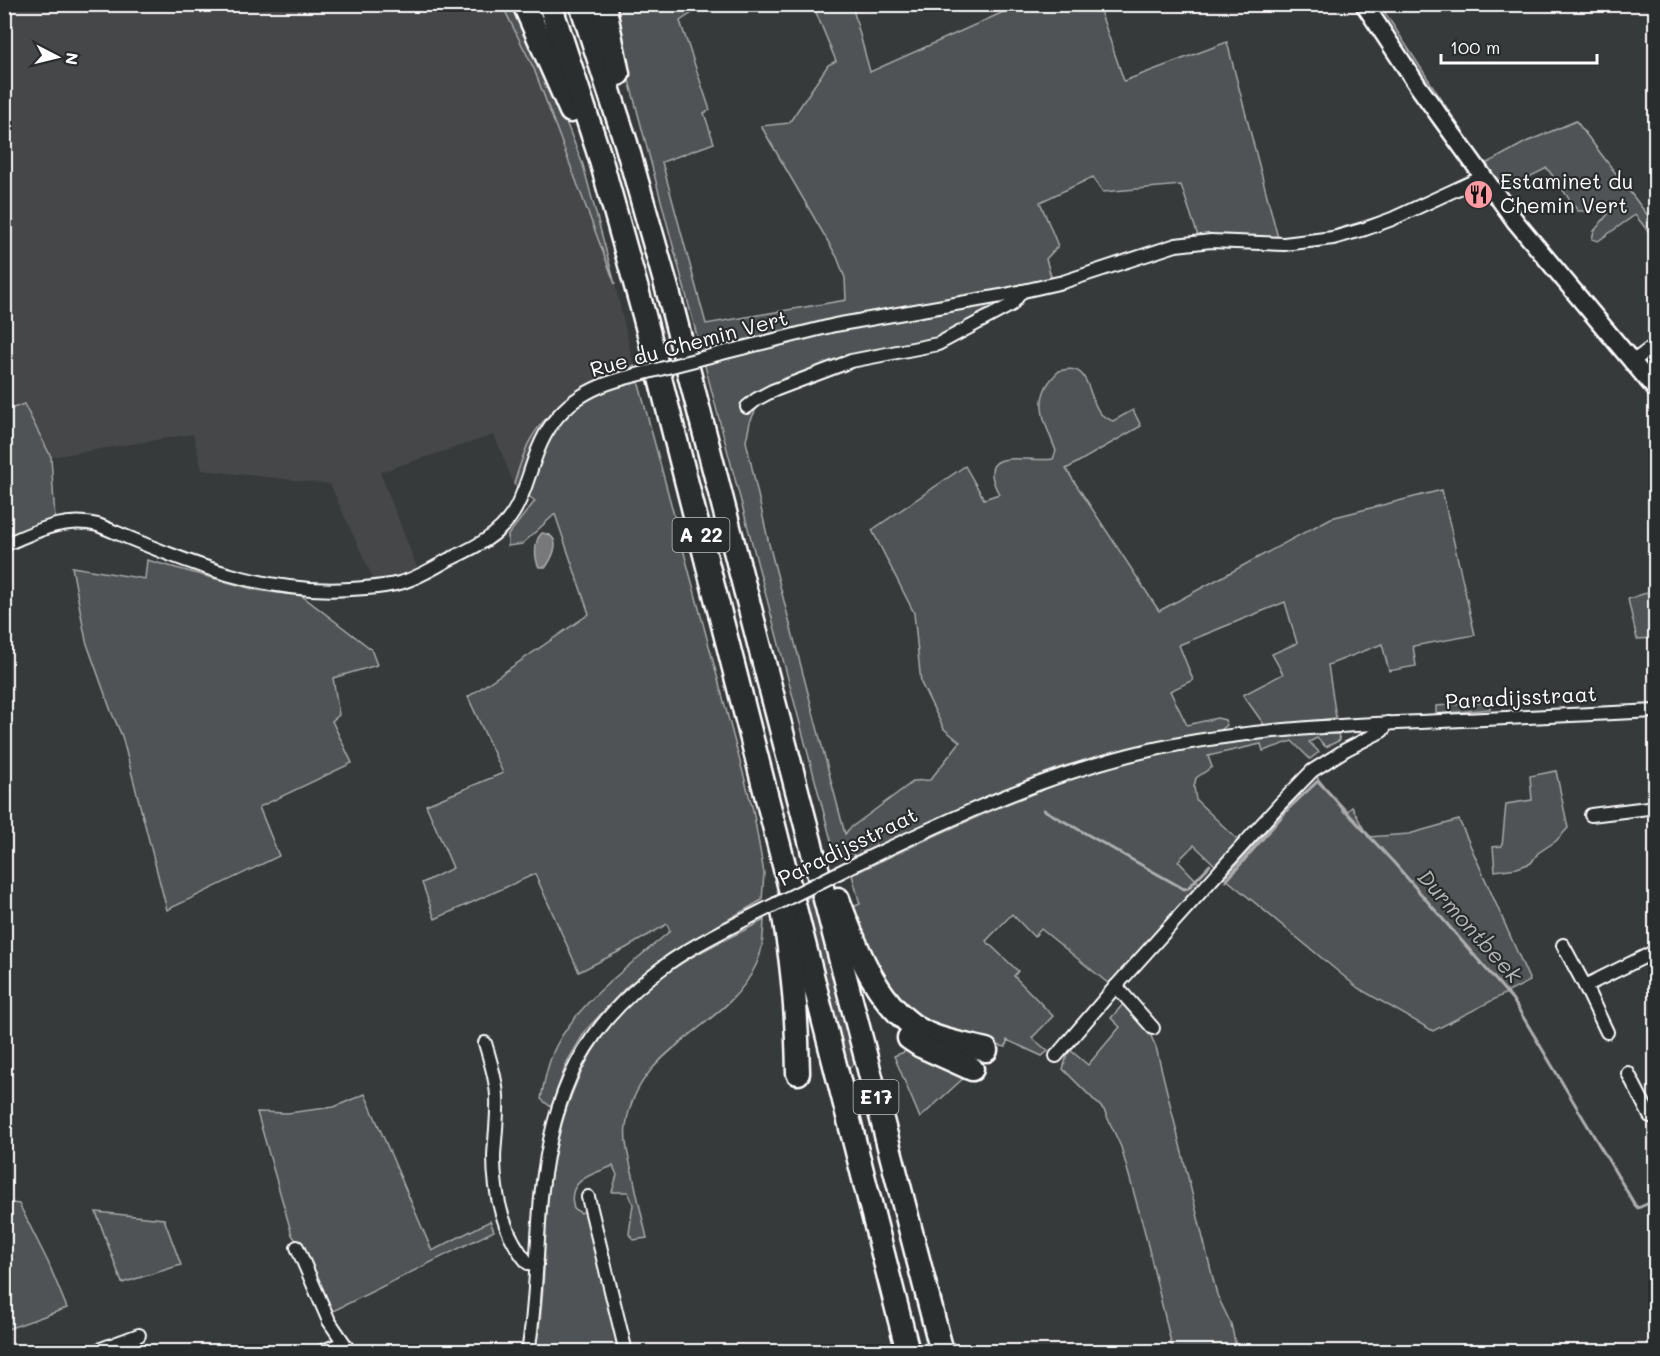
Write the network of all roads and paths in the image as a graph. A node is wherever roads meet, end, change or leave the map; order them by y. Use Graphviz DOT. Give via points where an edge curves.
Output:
graph roads {
  1 [pos="524,4"];
  2 [pos="550,4"];
  3 [pos="581,4"];
  4 [pos="604,4"];
  5 [pos="1364,4"];
  6 [pos="1483,177"];
  7 [pos="648,216"];
  8 [pos="1022,291"];
  9 [pos="645,315"];
  10 [pos="1656,344"];
  11 [pos="1631,363"];
  12 [pos="1656,390"];
  13 [pos="747,407"];
  14 [pos="4,545"];
  15 [pos="1656,711"];
  16 [pos="1388,723"];
  17 [pos="757,754"];
  18 [pos="794,779"];
  19 [pos="1656,807"];
  20 [pos="1591,815"];
  21 [pos="810,843"];
  22 [pos="784,860"];
  23 [pos="828,871"];
  24 [pos="1563,945"];
  25 [pos="1656,951"];
  26 [pos="1116,986"];
  27 [pos="1585,986"];
  28 [pos="1153,1028"];
  29 [pos="1607,1032"];
  30 [pos="485,1043"];
  31 [pos="986,1050"];
  32 [pos="1056,1056"];
  33 [pos="972,1069"];
  34 [pos="798,1072"];
  35 [pos="1628,1073"];
  36 [pos="1656,1113"];
  37 [pos="588,1197"];
  38 [pos="297,1246"];
  39 [pos="537,1264"];
  40 [pos="139,1335"];
  41 [pos="347,1347"];
  42 [pos="93,1352"];
  43 [pos="320,1352"];
  44 [pos="528,1352"];
  45 [pos="626,1352"];
  46 [pos="908,1352"];
  47 [pos="942,1352"];
  1 -- 9 [label="highway" via="562,87 620,259"];
  2 -- 9 [label="highway, A 22" via="589,120"];
  3 -- 7 [label="highway, A 22"];
  4 -- 7 [label="highway" via="642,172"];
  5 -- 6 [label="main road"];
  6 -- 8 [label="street, Rue du Chemin Vert" via="1392,219 1339,236 1284,244 1185,243"];
  6 -- 11 [label="main road"];
  7 -- 18 [label="highway, A 22"];
  8 -- 13 [label="street" via="1011,306 938,344 851,361 772,391"];
  8 -- 14 [label="street, Rue du Chemin Vert, bridge" via="835,325 602,385 583,394 555,418 538,447 519,502 497,532 400,583 329,591 291,589 204,568 82,522 51,526"];
  9 -- 17 [label="highway, A 22"];
  10 -- 11 [label="street"];
  11 -- 12 [label="main road"];
  15 -- 16 [label="street, Paradijsstraat"];
  16 -- 26 [label="street" via="1382,731 1312,771"];
  16 -- 39 [label="street, Paradijsstraat, bridge" via="1275,730 1197,741 1067,772 936,825 750,917 671,961 634,990 603,1022 580,1055 566,1085 546,1164"];
  17 -- 22 [label="highway, A 22"];
  17 -- 34 [label="highway" via="758,792 791,963 798,1021"];
  18 -- 21 [label="highway, A 22"];
  18 -- 23 [label="highway" via="819,837"];
  19 -- 20 [label="street"];
  21 -- 47 [label="highway, E17"];
  22 -- 46 [label="highway, E17"];
  23 -- 31 [label="highway" via="873,981 893,1009 928,1034"];
  23 -- 33 [label="highway" via="840,922 869,989 886,1015 921,1046"];
  24 -- 27 [label="street"];
  25 -- 27 [label="street"];
  26 -- 28 [label="street"];
  26 -- 32 [label="street"];
  27 -- 29 [label="street"];
  30 -- 39 [label="street" via="497,1096 494,1156 499,1203 517,1250 528,1263"];
  35 -- 36 [label="street" via="1650,1116"];
  37 -- 45 [label="street"];
  38 -- 41 [label="street" via="329,1321"];
  39 -- 44 [label="street, Paradijsstraat"];
  40 -- 42 [label="street"];
  41 -- 43 [label="street"];
}
